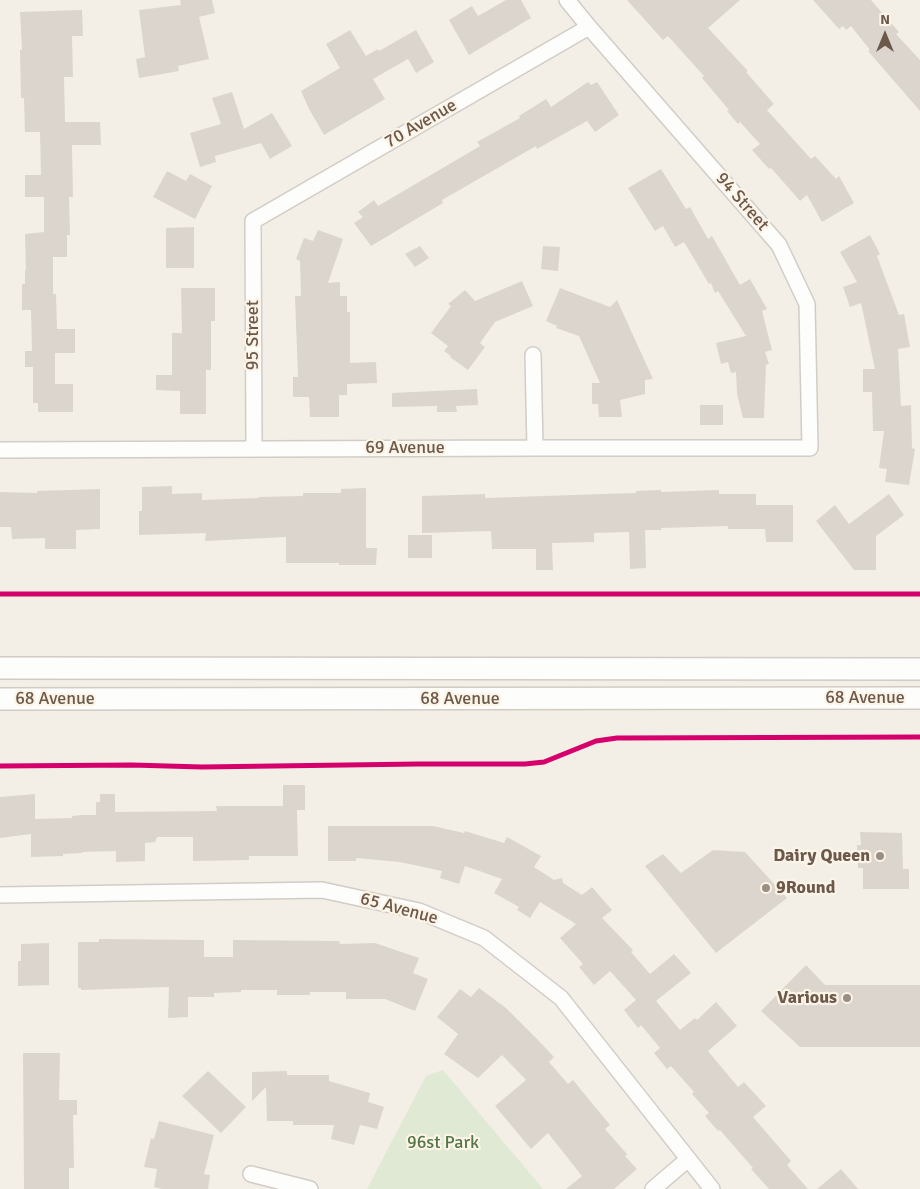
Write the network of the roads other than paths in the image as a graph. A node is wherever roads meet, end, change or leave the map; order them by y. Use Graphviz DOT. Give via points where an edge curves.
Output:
graph roads {
  1 [pos="567,0"];
  2 [pos="589,27"];
  3 [pos="253,221"];
  4 [pos="533,355"];
  5 [pos="535,448"];
  6 [pos="810,448"];
  7 [pos="254,449"];
  8 [pos="0,450"];
  9 [pos="0,668"];
  10 [pos="920,669"];
  11 [pos="920,698"];
  12 [pos="0,699"];
  13 [pos="0,895"];
  14 [pos="687,1160"];
  15 [pos="251,1174"];
  16 [pos="310,1189"];
  17 [pos="653,1189"];
  18 [pos="712,1189"];
  1 -- 2 [label="street, 94 Street"];
  2 -- 3 [label="street, 70 Avenue"];
  2 -- 6 [label="street, 94 Street" via="779,245 807,304"];
  3 -- 7 [label="street, 95 Street"];
  4 -- 5 [label="street"];
  5 -- 6 [label="street, 69 Avenue"];
  5 -- 7 [label="street, 69 Avenue"];
  7 -- 8 [label="street, 69 Avenue"];
  9 -- 10 [label="main road, 68 Avenue"];
  11 -- 12 [label="main road, 68 Avenue"];
  13 -- 14 [label="street, 65 Avenue" via="322,890 419,911 484,938 561,998"];
  14 -- 17 [label="street"];
  14 -- 18 [label="street, 65 Avenue"];
  15 -- 16 [label="street"];
}
